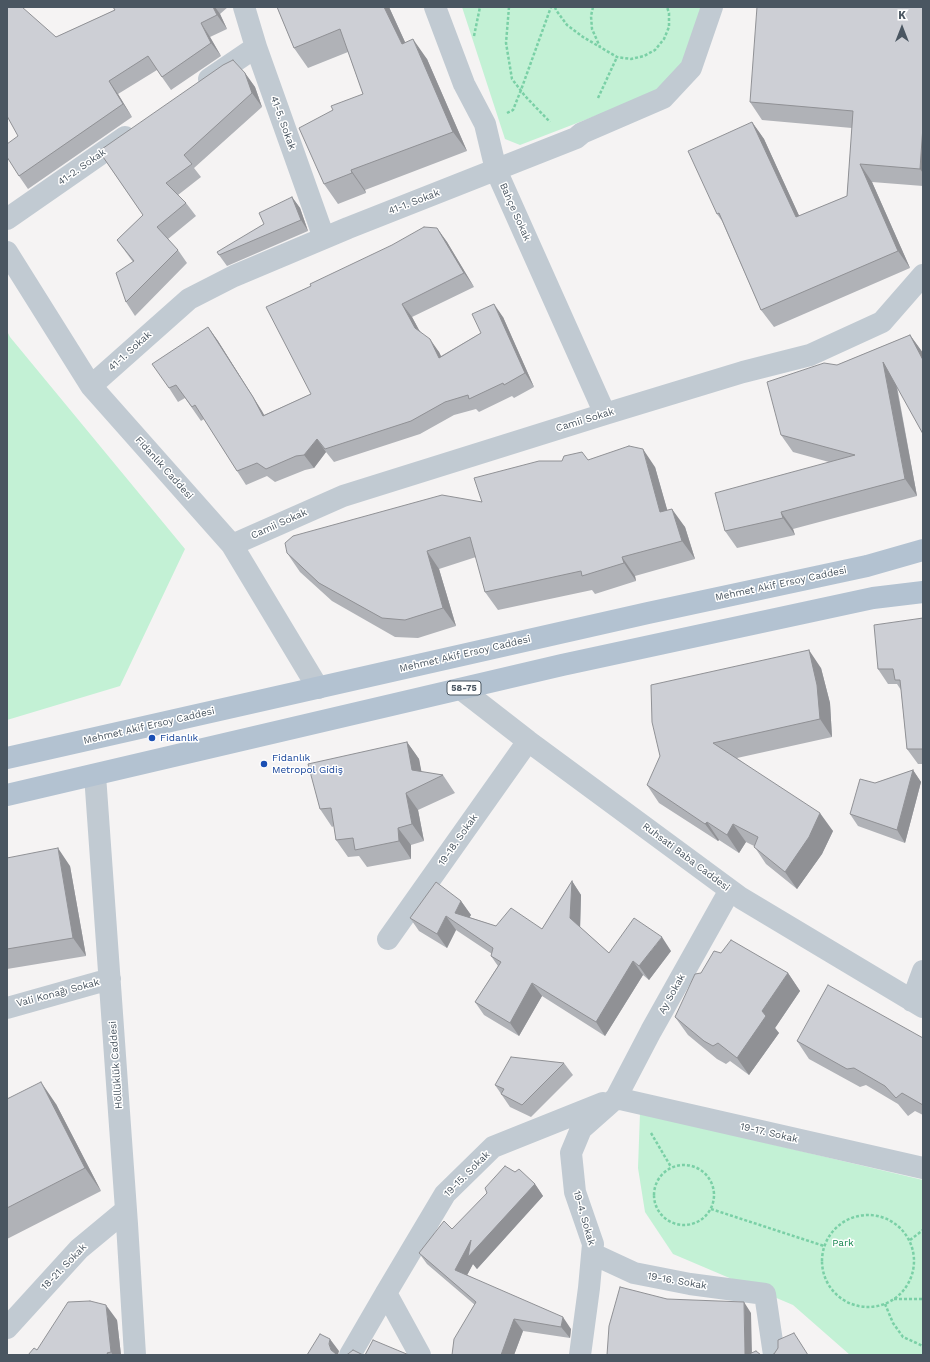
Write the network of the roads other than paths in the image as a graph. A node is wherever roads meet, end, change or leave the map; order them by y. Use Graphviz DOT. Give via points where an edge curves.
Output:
graph roads {
  1 [pos="244,7"];
  2 [pos="435,7"];
  3 [pos="712,7"];
  4 [pos="256,46"];
  5 [pos="191,92"];
  6 [pos="138,128"];
  7 [pos="496,170"];
  8 [pos="7,218"];
  9 [pos="324,238"];
  10 [pos="7,252"];
  11 [pos="923,275"];
  12 [pos="91,386"];
  13 [pos="605,414"];
  14 [pos="232,545"];
  15 [pos="923,550"];
  16 [pos="923,592"];
  17 [pos="318,688"];
  18 [pos="461,689"];
  19 [pos="528,741"];
  20 [pos="7,758"];
  21 [pos="95,775"];
  22 [pos="7,795"];
  23 [pos="730,890"];
  24 [pos="388,939"];
  25 [pos="923,971"];
  26 [pos="110,979"];
  27 [pos="918,1004"];
  28 [pos="7,1008"];
  29 [pos="616,1098"];
  30 [pos="923,1168"];
  31 [pos="126,1210"];
  32 [pos="593,1254"];
  33 [pos="386,1293"];
  34 [pos="7,1328"];
  35 [pos="135,1355"];
  36 [pos="350,1355"];
  37 [pos="420,1355"];
  38 [pos="580,1355"];
  39 [pos="774,1355"];
  1 -- 4 [label="street, 41-5. Sokak"];
  2 -- 7 [label="street, Bahçe Sokak" via="464,84 485,124"];
  3 -- 7 [label="street, 41-1. Sokak" via="691,68 663,98 582,133 576,138"];
  4 -- 5 [label="street"];
  4 -- 9 [label="street, 41-5. Sokak"];
  6 -- 8 [label="street, 41-2. Sokak"];
  7 -- 9 [label="street, 41-1. Sokak"];
  7 -- 13 [label="street, Bahçe Sokak"];
  9 -- 12 [label="street, 41-1. Sokak" via="234,276 189,299"];
  10 -- 12 [label="street, Fidanlık Caddesi"];
  11 -- 13 [label="street, Camii Sokak" via="882,322 810,355"];
  12 -- 14 [label="street, Fidanlık Caddesi"];
  13 -- 14 [label="street, Camii Sokak" via="343,496"];
  14 -- 17 [label="street, Fidanlık Caddesi"];
  15 -- 17 [label="main road, Mehmet Akif Ersoy Caddesi" via="867,566 648,612"];
  16 -- 18 [label="main road, 58-75" via="873,598"];
  17 -- 20 [label="main road, Mehmet Akif Ersoy Caddesi"];
  18 -- 19 [label="street, Ruhsati Baba Caddesi"];
  18 -- 21 [label="main road, 58-75"];
  19 -- 23 [label="street, Ruhsati Baba Caddesi"];
  19 -- 24 [label="street, 19-18. Sokak"];
  21 -- 22 [label="main road, 58-75"];
  21 -- 26 [label="street, Höllüklük Caddesi"];
  23 -- 27 [label="street, Ruhsati Baba Caddesi"];
  23 -- 29 [label="street, Ay Sokak"];
  25 -- 27 [label="street"];
  26 -- 28 [label="street, Vali Konağı Sokak"];
  26 -- 31 [label="street, Höllüklük Caddesi"];
  29 -- 30 [label="street, 19-17. Sokak"];
  29 -- 32 [label="street, 19-4. Sokak" via="581,1129 571,1154 575,1192 593,1244"];
  29 -- 33 [label="street, 19-15. Sokak" via="494,1147 445,1194"];
  31 -- 34 [label="street, 18-21. Sokak" via="79,1249"];
  31 -- 35 [label="street, Höllüklük Caddesi"];
  32 -- 38 [label="street, 19-4. Sokak"];
  32 -- 39 [label="street, 19-16. Sokak" via="634,1273 765,1294"];
  33 -- 36 [label="street, 19-15. Sokak"];
  33 -- 37 [label="street"];
}
